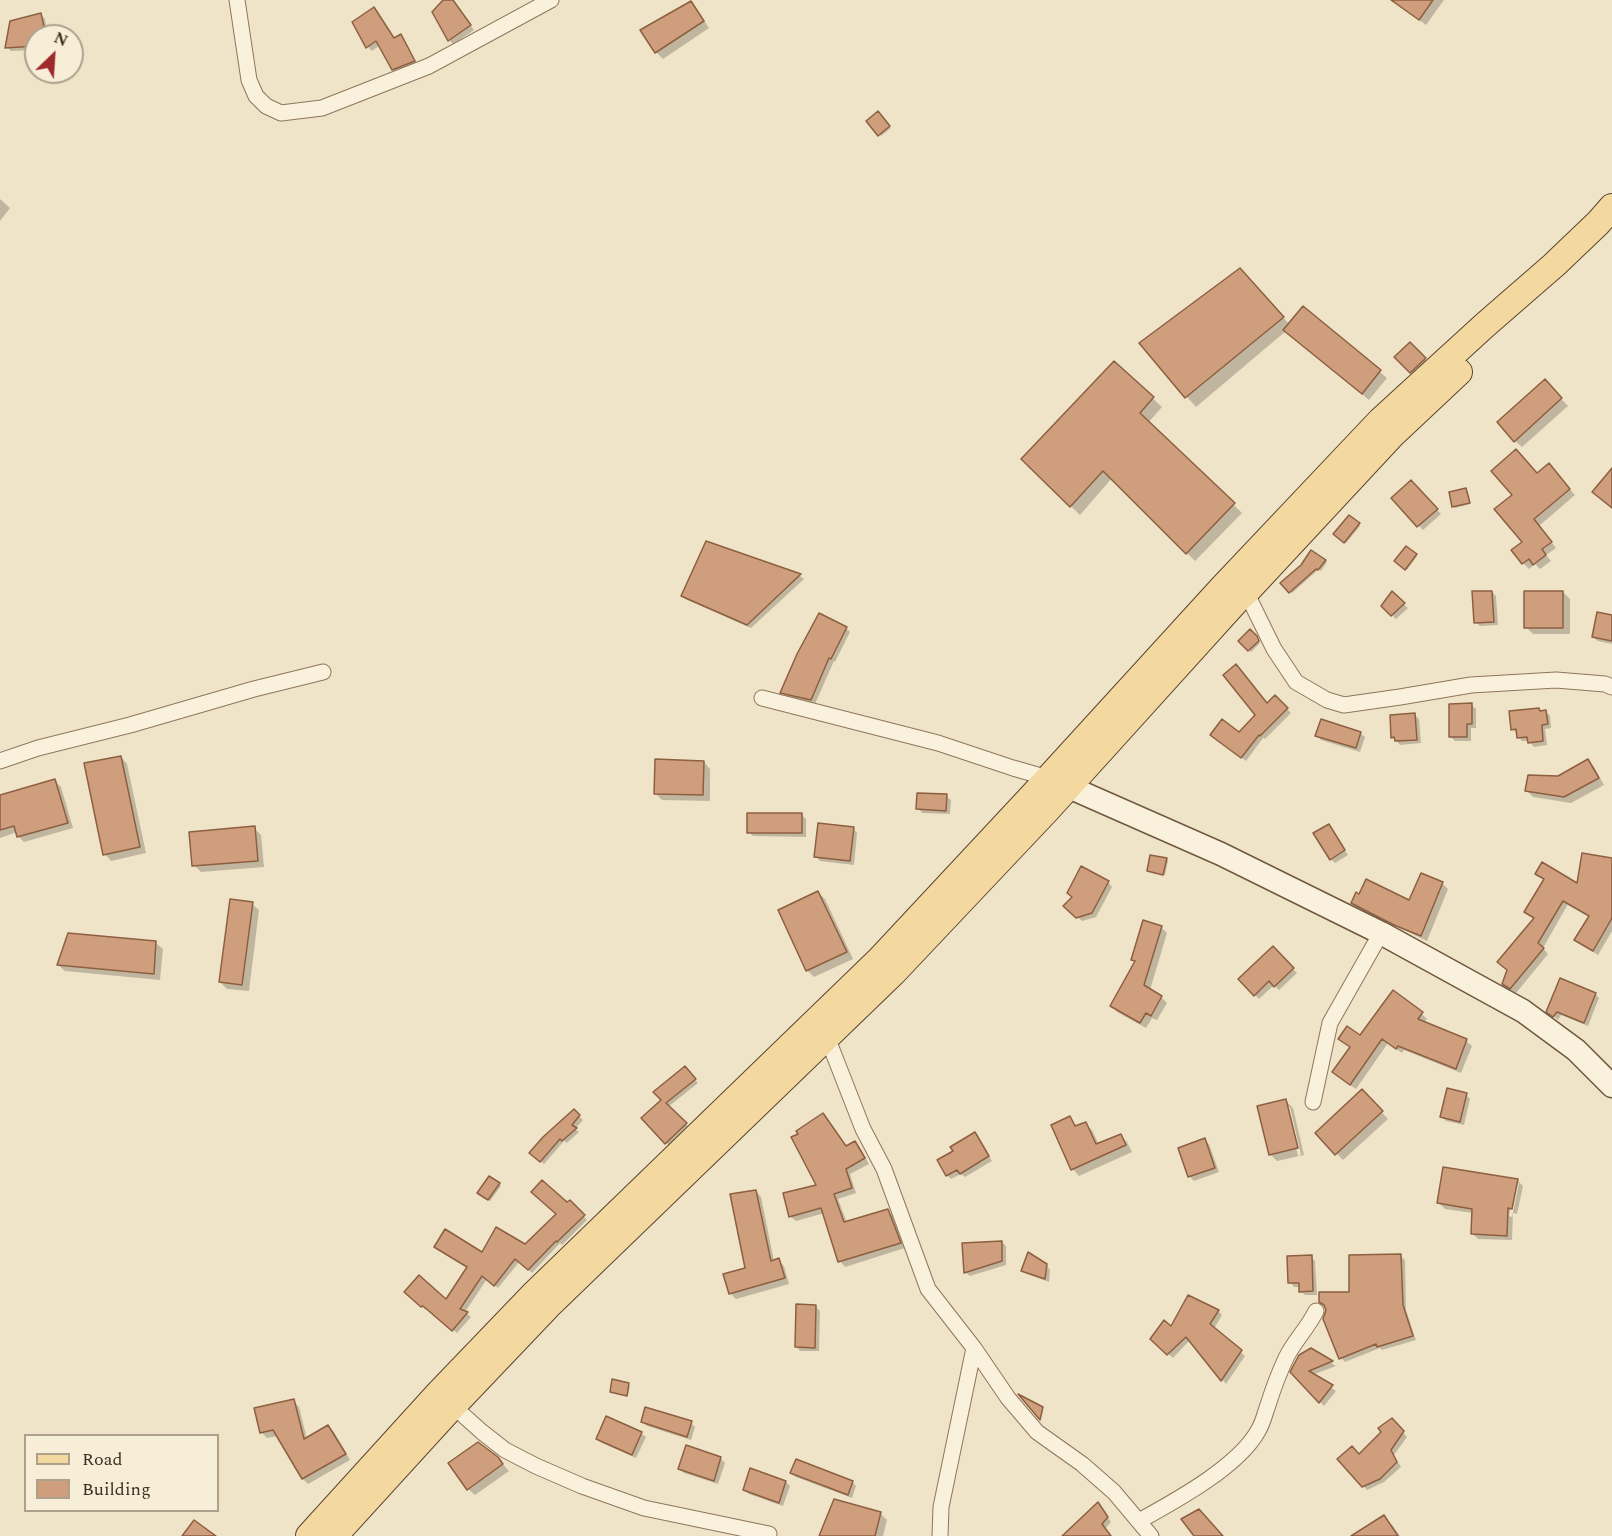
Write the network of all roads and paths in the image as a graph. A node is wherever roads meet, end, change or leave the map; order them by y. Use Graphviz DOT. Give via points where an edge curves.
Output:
graph roads {
  1 [pos="237,0"];
  2 [pos="551,0"];
  3 [pos="1612,207"];
  4 [pos="1612,227"];
  5 [pos="1559,269"];
  6 [pos="1246,592"];
  7 [pos="323,672"];
  8 [pos="1612,687"];
  9 [pos="762,698"];
  10 [pos="0,761"];
  11 [pos="1059,782"];
  12 [pos="1381,933"];
  13 [pos="827,1037"];
  14 [pos="1612,1086"];
  15 [pos="1312,1102"];
  16 [pos="542,1300"];
  17 [pos="1316,1311"];
  18 [pos="974,1348"];
  19 [pos="453,1406"];
  20 [pos="1139,1521"];
  21 [pos="769,1534"];
  22 [pos="309,1536"];
  23 [pos="334,1536"];
  24 [pos="940,1536"];
  25 [pos="1151,1536"];
  1 -- 2 [label="street" via="249,80 256,96 281,113 322,108 429,66"];
  3 -- 5 [label="main road"];
  4 -- 5 [label="main road"];
  5 -- 6 [label="main road" via="1393,434"];
  5 -- 11 [label="main road" via="1485,325 1381,420 1231,579"];
  6 -- 8 [label="street" via="1274,650 1296,682 1344,705 1471,685 1524,681 1556,680"];
  6 -- 11 [label="main road" via="1160,684"];
  7 -- 10 [label="street"];
  9 -- 11 [label="street" via="938,743"];
  11 -- 12 [label="street" via="1221,854"];
  11 -- 13 [label="main road" via="923,941"];
  11 -- 16 [label="main road"];
  12 -- 14 [label="street" via="1522,1011 1576,1050"];
  12 -- 15 [label="street" via="1330,1023"];
  13 -- 16 [label="main road"];
  13 -- 18 [label="street" via="884,1169 928,1289"];
  16 -- 19 [label="main road"];
  16 -- 22 [label="main road" via="434,1399"];
  17 -- 20 [label="street" via="1287,1355 1259,1429 1248,1446 1186,1495"];
  18 -- 20 [label="street" via="1037,1432 1082,1464"];
  18 -- 24 [label="street" via="941,1507"];
  19 -- 21 [label="street" via="505,1450 582,1486 644,1508"];
  19 -- 23 [label="main road"];
  20 -- 25 [label="street"];
}
